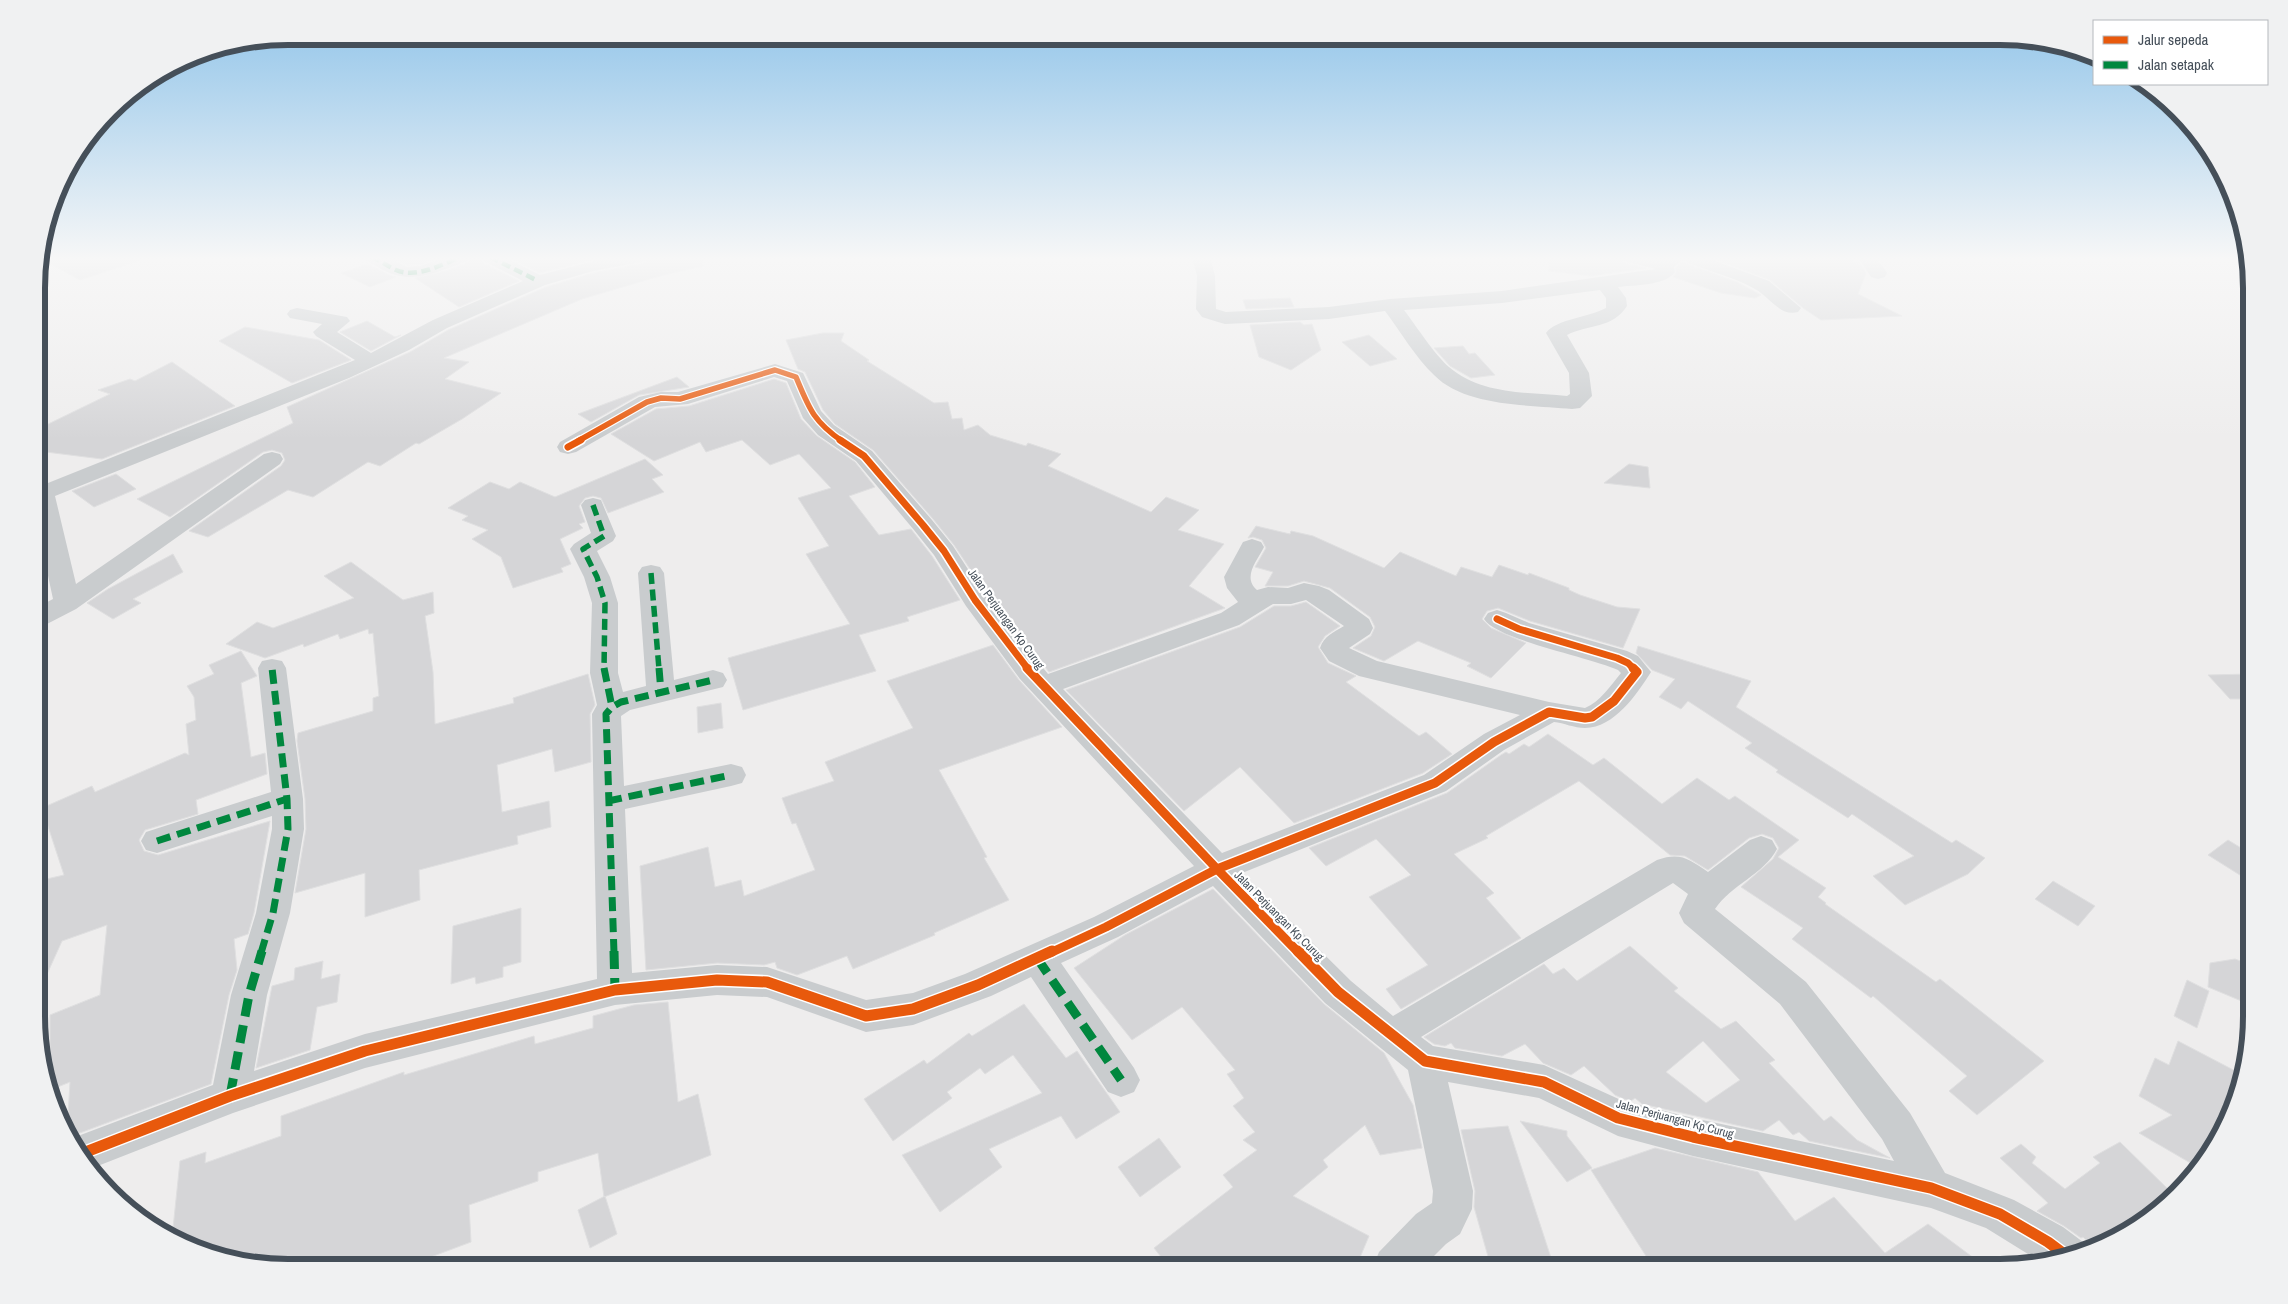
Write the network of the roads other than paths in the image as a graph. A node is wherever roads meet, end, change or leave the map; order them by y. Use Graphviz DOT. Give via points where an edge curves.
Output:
graph roads {
  1 [pos="321,318"];
  2 [pos="454,318"];
  3 [pos="1400,318"];
  4 [pos="1601,318"];
  5 [pos="370,361"];
  6 [pos="568,447"];
  7 [pos="272,459"];
  8 [pos="45,492"];
  9 [pos="593,505"];
  10 [pos="45,511"];
  11 [pos="1252,547"];
  12 [pos="651,573"];
  13 [pos="1256,602"];
  14 [pos="67,603"];
  15 [pos="45,614"];
  16 [pos="1497,619"];
  17 [pos="272,668"];
  18 [pos="714,680"];
  19 [pos="1043,686"];
  20 [pos="661,692"];
  21 [pos="612,707"];
  22 [pos="1550,712"];
  23 [pos="730,775"];
  24 [pos="288,799"];
  25 [pos="608,802"];
  26 [pos="157,841"];
  27 [pos="1761,849"];
  28 [pos="1217,869"];
  29 [pos="1710,891"];
  30 [pos="1037,958"];
  31 [pos="616,990"];
  32 [pos="1390,1036"];
  33 [pos="1425,1061"];
  34 [pos="1121,1080"];
  35 [pos="230,1096"];
  36 [pos="87,1152"];
  37 [pos="1931,1188"];
  38 [pos="2061,1251"];
  39 [pos="1402,1259"];
  1 -- 5 [label="street" via="340,321 324,332"];
  2 -- 5 [label="street"];
  3 -- 4 [label="street" via="1451,380 1492,394 1572,403 1581,396 1579,373 1556,333 1565,327"];
  5 -- 8 [label="street"];
  6 -- 19 [label="street, Jalan Perjuangan Kp Curug" via="647,402 661,398 680,399 775,370 792,374 811,413 826,430 864,456 944,551 995,627"];
  7 -- 14 [label="street"];
  9 -- 21 [label="street" via="604,536 583,549 605,603 604,673"];
  10 -- 14 [label="street"];
  11 -- 13 [label="street" via="1235,580 1237,588"];
  12 -- 20 [label="street"];
  13 -- 19 [label="street" via="1230,619"];
  13 -- 22 [label="street" via="1268,595 1291,596 1310,592 1360,625 1334,648 1339,654 1369,669"];
  14 -- 15 [label="street"];
  16 -- 22 [label="street" via="1519,629 1628,662 1637,672 1596,716 1584,718"];
  17 -- 24 [label="street"];
  18 -- 20 [label="street"];
  19 -- 28 [label="street, Jalan Perjuangan Kp Curug"];
  20 -- 21 [label="street"];
  21 -- 25 [label="street" via="606,714"];
  22 -- 28 [label="street" via="1494,742 1436,783"];
  23 -- 25 [label="street"];
  24 -- 26 [label="street"];
  24 -- 35 [label="street" via="288,829 273,913 249,995"];
  25 -- 31 [label="street"];
  27 -- 29 [label="street"];
  28 -- 30 [label="street" via="1106,928"];
  28 -- 32 [label="street, Jalan Perjuangan Kp Curug" via="1338,992"];
  29 -- 32 [label="street" via="1676,868 1668,869"];
  29 -- 37 [label="street" via="1696,913 1793,993 1896,1126"];
  30 -- 31 [label="street" via="913,1010 866,1016 767,982 717,980"];
  30 -- 34 [label="street"];
  31 -- 35 [label="street" via="365,1051"];
  32 -- 33 [label="street, Jalan Perjuangan Kp Curug"];
  33 -- 37 [label="street, Jalan Perjuangan Kp Curug" via="1544,1082 1618,1118"];
  33 -- 39 [label="street" via="1453,1191 1452,1209 1445,1220 1431,1229"];
  35 -- 36 [label="street"];
  37 -- 38 [label="street, Jalan Perjuangan Kp Curug" via="2000,1214"];
}
